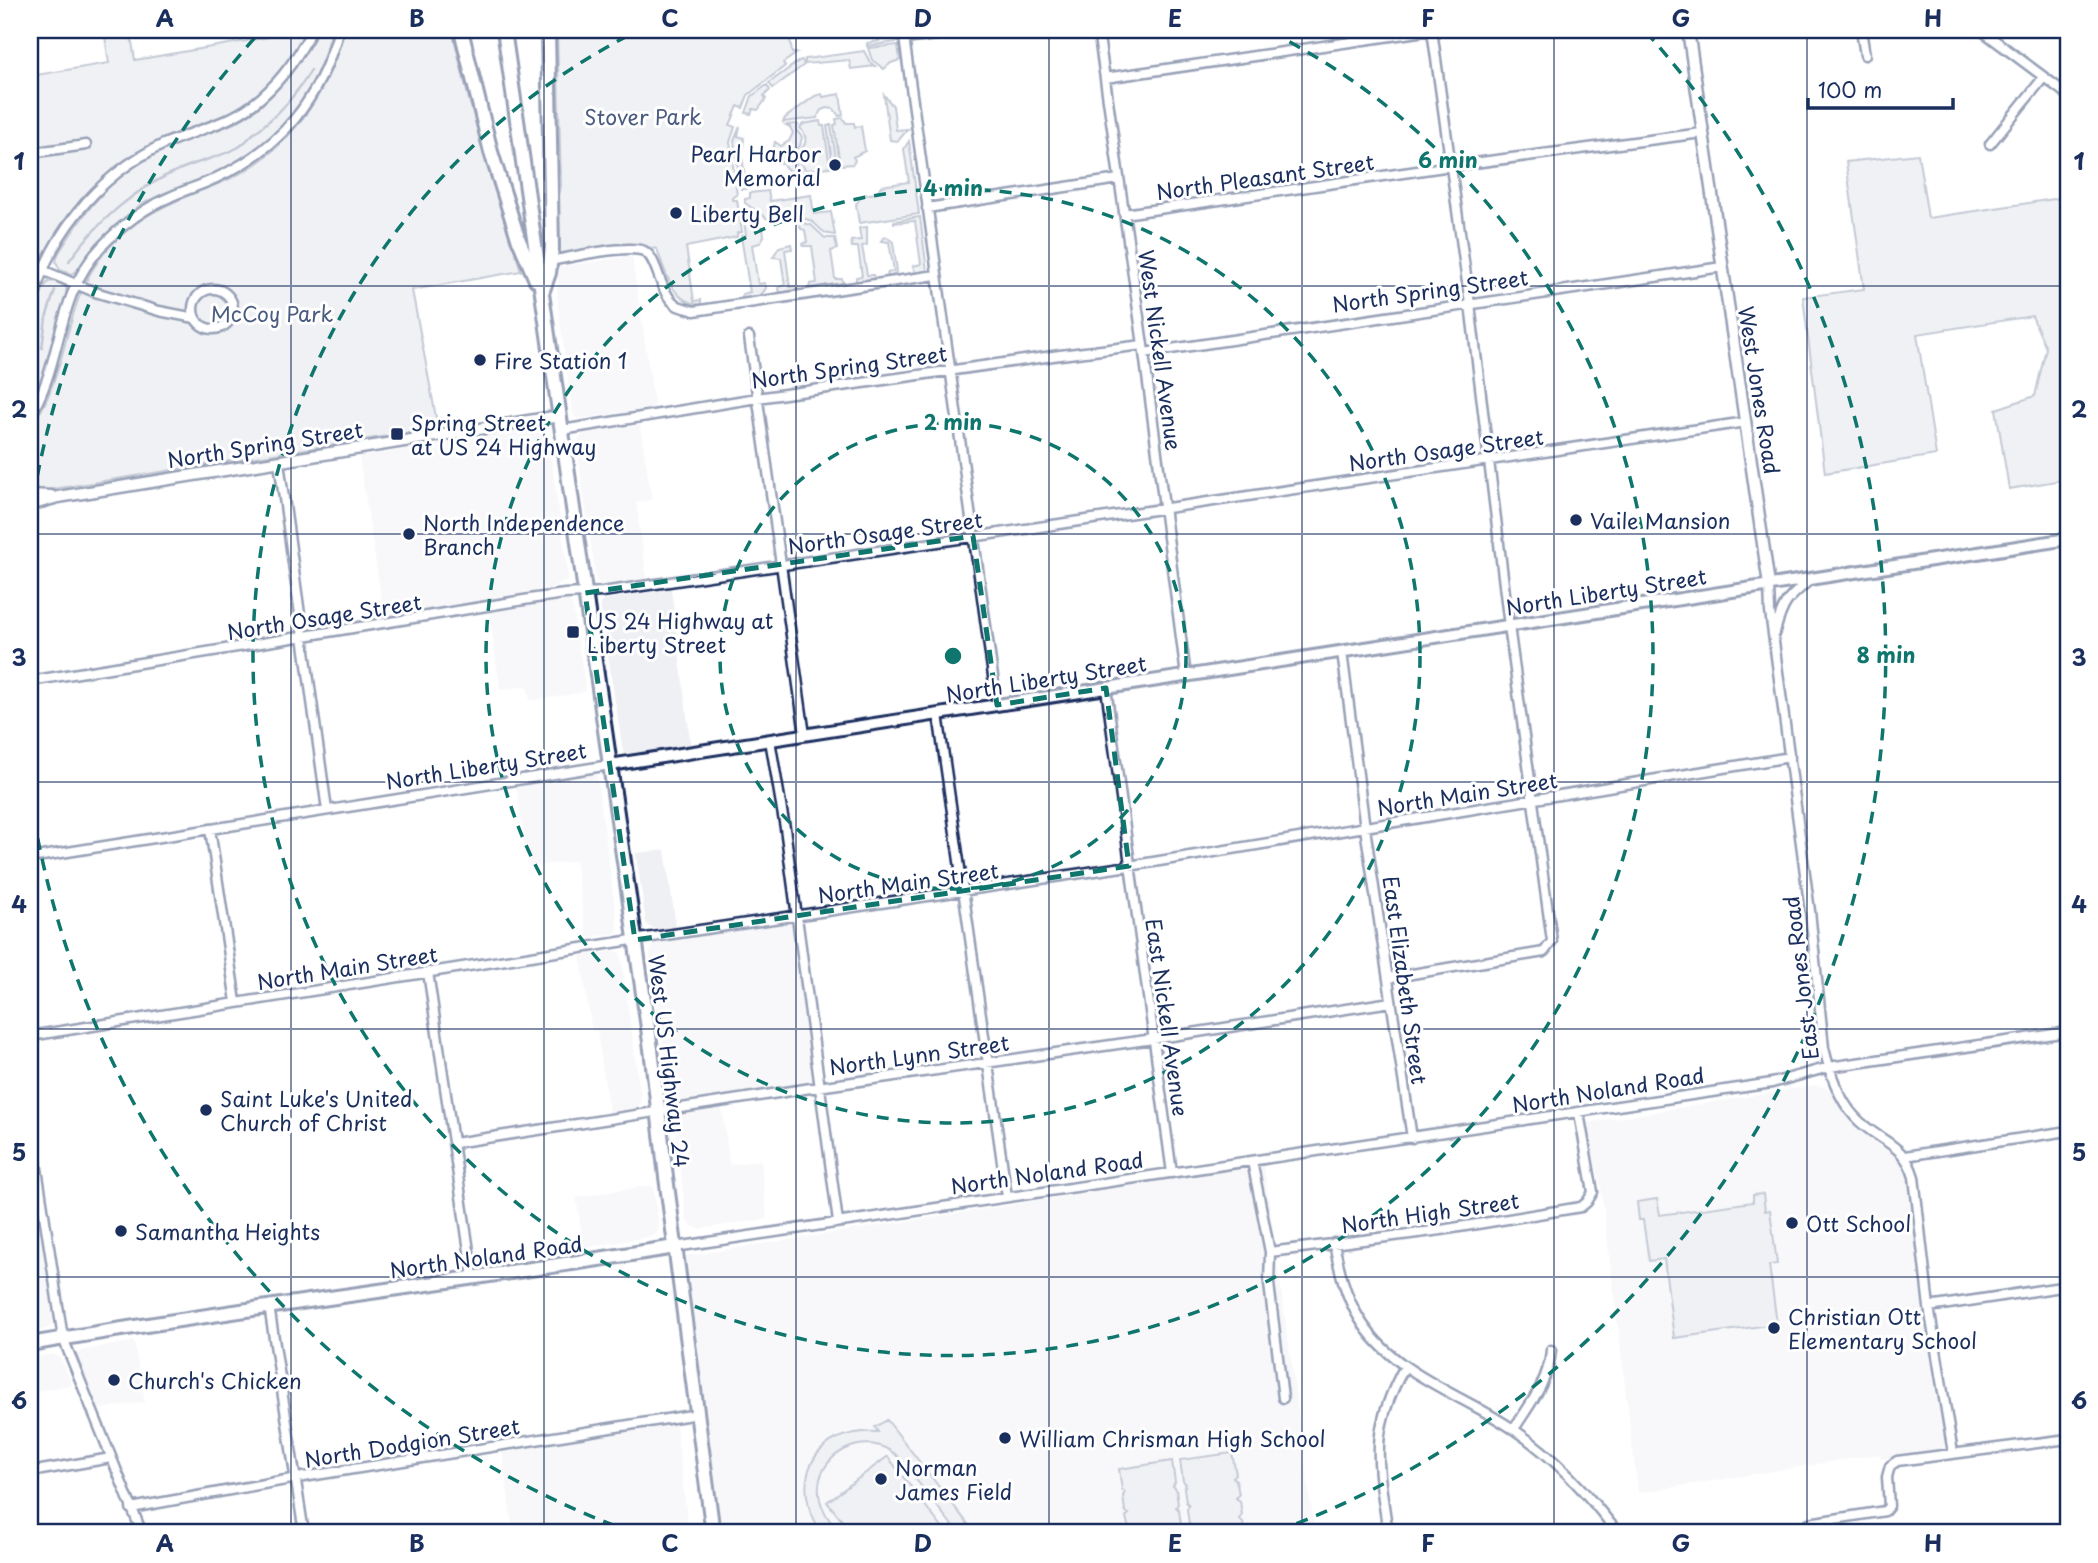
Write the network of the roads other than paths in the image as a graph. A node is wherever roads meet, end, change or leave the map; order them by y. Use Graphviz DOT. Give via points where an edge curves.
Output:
graph roads {
  1 [pos="312,30"];
  2 [pos="339,30"];
  3 [pos="461,30"];
  4 [pos="504,30"];
  5 [pos="548,30"];
  6 [pos="973,30"];
  7 [pos="1098,30"];
  8 [pos="1432,30"];
  9 [pos="1688,30"];
  10 [pos="1861,30"];
  11 [pos="1981,30"];
  12 [pos="904,34"];
  13 [pos="1865,55"];
  14 [pos="2044,76"];
  15 [pos="1105,78"];
  16 [pos="2068,95"];
  17 [pos="1702,133"];
  18 [pos="1990,144"];
  19 [pos="86,145"];
  20 [pos="30,153"];
  21 [pos="1451,166"];
  22 [pos="1119,179"];
  23 [pos="928,208"];
  24 [pos="1124,214"];
  25 [pos="551,261"];
  26 [pos="30,265"];
  27 [pos="1722,267"];
  28 [pos="43,271"];
  29 [pos="936,275"];
  30 [pos="76,285"];
  31 [pos="542,294"];
  32 [pos="1470,304"];
  33 [pos="30,315"];
  34 [pos="195,318"];
  35 [pos="749,337"];
  36 [pos="1143,349"];
  37 [pos="950,371"];
  38 [pos="757,398"];
  39 [pos="30,416"];
  40 [pos="560,416"];
  41 [pos="1746,422"];
  42 [pos="562,430"];
  43 [pos="1489,460"];
  44 [pos="279,462"];
  45 [pos="30,495"];
  46 [pos="58,497"];
  47 [pos="30,505"];
  48 [pos="1164,508"];
  49 [pos="973,536"];
  50 [pos="2068,539"];
  51 [pos="780,565"];
  52 [pos="1811,579"];
  53 [pos="1769,585"];
  54 [pos="585,593"];
  55 [pos="1509,626"];
  56 [pos="1774,635"];
  57 [pos="302,637"];
  58 [pos="1342,652"];
  59 [pos="1186,676"];
  60 [pos="30,681"];
  61 [pos="1106,688"];
  62 [pos="997,705"];
  63 [pos="938,714"];
  64 [pos="805,735"];
  65 [pos="770,740"];
  66 [pos="1790,757"];
  67 [pos="610,765"];
  68 [pos="1533,800"];
  69 [pos="327,810"];
  70 [pos="1365,828"];
  71 [pos="210,829"];
  72 [pos="30,858"];
  73 [pos="1129,866"];
  74 [pos="963,891"];
  75 [pos="796,916"];
  76 [pos="635,940"];
  77 [pos="428,972"];
  78 [pos="1388,978"];
  79 [pos="236,1002"];
  80 [pos="1391,1002"];
  81 [pos="2068,1032"];
  82 [pos="30,1036"];
  83 [pos="1153,1039"];
  84 [pos="988,1062"];
  85 [pos="1829,1068"];
  86 [pos="820,1086"];
  87 [pos="659,1111"];
  88 [pos="1579,1113"];
  89 [pos="30,1125"];
  90 [pos="2068,1131"];
  91 [pos="1412,1138"];
  92 [pos="454,1143"];
  93 [pos="1905,1156"];
  94 [pos="1252,1161"];
  95 [pos="1171,1173"];
  96 [pos="1007,1197"];
  97 [pos="838,1222"];
  98 [pos="1334,1243"];
  99 [pos="675,1247"];
  100 [pos="1270,1252"];
  101 [pos="473,1278"];
  102 [pos="2068,1286"];
  103 [pos="269,1306"];
  104 [pos="1929,1307"];
  105 [pos="63,1338"];
  106 [pos="30,1343"];
  107 [pos="1550,1350"];
  108 [pos="1405,1366"];
  109 [pos="1283,1398"];
  110 [pos="698,1414"];
  111 [pos="1514,1429"];
  112 [pos="2068,1439"];
  113 [pos="1953,1453"];
  114 [pos="111,1458"];
  115 [pos="30,1472"];
  116 [pos="297,1478"];
  117 [pos="131,1508"];
  118 [pos="142,1533"];
  119 [pos="304,1533"];
  120 [pos="713,1533"];
  121 [pos="1388,1533"];
  122 [pos="1618,1533"];
  123 [pos="1797,1533"];
  1 -- 28 [label="street" via="303,48 253,105 164,144 114,175 72,219"];
  2 -- 30 [label="street" via="325,71 293,122 240,166 130,219 100,247"];
  3 -- 31 [label="main road" via="491,152 518,239"];
  4 -- 31 [label="main road"];
  5 -- 25 [label="main road"];
  6 -- 12 [label="street"];
  7 -- 15 [label="street, West Nickell Avenue"];
  8 -- 15 [label="street"];
  8 -- 21 [label="street"];
  9 -- 17 [label="street, West Jones Road"];
  10 -- 13 [label="street"];
  11 -- 14 [label="street"];
  12 -- 23 [label="street"];
  14 -- 16 [label="street"];
  14 -- 18 [label="street"];
  15 -- 22 [label="street, West Nickell Avenue"];
  17 -- 21 [label="street, North Pleasant Street"];
  17 -- 27 [label="street, West Jones Road"];
  19 -- 20 [label="street"];
  21 -- 24 [label="street, North Pleasant Street"];
  21 -- 32 [label="street"];
  22 -- 23 [label="street"];
  22 -- 24 [label="street, West Nickell Avenue"];
  23 -- 29 [label="street"];
  24 -- 36 [label="street, West Nickell Avenue"];
  25 -- 29 [label="street" via="640,250 650,256 666,295 678,306 694,311"];
  25 -- 31 [label="main road"];
  26 -- 28 [label="street"];
  27 -- 32 [label="street, North Spring Street"];
  27 -- 41 [label="street, West Jones Road"];
  28 -- 30 [label="street"];
  28 -- 33 [label="street"];
  29 -- 37 [label="street"];
  30 -- 34 [label="street"];
  30 -- 39 [label="street" via="64,313 48,379"];
  31 -- 40 [label="main road, West US Highway 24"];
  32 -- 36 [label="street, North Spring Street"];
  32 -- 43 [label="street"];
  34 -- 34 [label="street" via="205,328 224,326 233,316 229,296 218,289 205,290 195,299"];
  35 -- 38 [label="street"];
  36 -- 37 [label="street, North Spring Street"];
  36 -- 48 [label="street, West Nickell Avenue"];
  37 -- 38 [label="street, North Spring Street"];
  37 -- 49 [label="street"];
  38 -- 42 [label="street, North Spring Street"];
  38 -- 51 [label="street"];
  40 -- 42 [label="main road, West US Highway 24"];
  40 -- 44 [label="street, North Spring Street"];
  41 -- 43 [label="street, North Osage Street"];
  41 -- 53 [label="street, West Jones Road"];
  42 -- 54 [label="main road, West US Highway 24"];
  43 -- 48 [label="street, North Osage Street"];
  43 -- 55 [label="street"];
  44 -- 46 [label="street, North Spring Street"];
  44 -- 57 [label="street"];
  45 -- 46 [label="street, North Spring Street"];
  46 -- 47 [label="street, North Spring Street"];
  48 -- 49 [label="street, North Osage Street"];
  48 -- 59 [label="street, West Nickell Avenue"];
  49 -- 51 [label="street, North Osage Street"];
  49 -- 62 [label="street"];
  50 -- 52 [label="main road, North Liberty Street"];
  51 -- 54 [label="street, North Osage Street"];
  51 -- 64 [label="street"];
  52 -- 53 [label="main road, North Liberty Street"];
  52 -- 56 [label="street" via="1782,608"];
  53 -- 55 [label="main road, North Liberty Street"];
  53 -- 56 [label="street, West Jones Road"];
  54 -- 57 [label="street, North Osage Street"];
  54 -- 67 [label="main road, West US Highway 24"];
  55 -- 58 [label="main road, North Liberty Street"];
  55 -- 68 [label="street"];
  56 -- 66 [label="street, West Jones Road"];
  57 -- 60 [label="street, North Osage Street"];
  57 -- 69 [label="street"];
  58 -- 59 [label="main road, North Liberty Street"];
  58 -- 70 [label="street, East Elizabeth Street"];
  59 -- 61 [label="main road, North Liberty Street"];
  61 -- 62 [label="main road, North Liberty Street"];
  61 -- 73 [label="street"];
  62 -- 63 [label="main road, North Liberty Street"];
  63 -- 64 [label="main road, North Liberty Street"];
  63 -- 74 [label="street"];
  64 -- 65 [label="main road, North Liberty Street"];
  65 -- 67 [label="main road, North Liberty Street"];
  65 -- 75 [label="street"];
  66 -- 68 [label="street, North Main Street"];
  66 -- 85 [label="street, East Jones Road"];
  67 -- 69 [label="street, North Liberty Street"];
  67 -- 76 [label="main road, West US Highway 24"];
  68 -- 70 [label="street, North Main Street"];
  68 -- 78 [label="street" via="1552,941 1544,952"];
  69 -- 71 [label="street, North Liberty Street"];
  70 -- 73 [label="street, North Main Street"];
  70 -- 78 [label="street, East Elizabeth Street"];
  71 -- 72 [label="street, North Liberty Street"];
  71 -- 79 [label="street"];
  73 -- 74 [label="street, North Main Street"];
  73 -- 83 [label="street, East Nickell Avenue"];
  74 -- 75 [label="street, North Main Street"];
  74 -- 84 [label="street"];
  75 -- 76 [label="street, North Main Street"];
  75 -- 86 [label="street"];
  76 -- 77 [label="street, North Main Street"];
  76 -- 87 [label="main road, West US Highway 24"];
  77 -- 79 [label="street, North Main Street"];
  77 -- 92 [label="street"];
  78 -- 80 [label="street, East Elizabeth Street"];
  79 -- 82 [label="street, North Main Street"];
  80 -- 83 [label="street, North Lynn Street"];
  80 -- 91 [label="street, East Elizabeth Street"];
  81 -- 85 [label="street, North Noland Road"];
  83 -- 84 [label="street, North Lynn Street"];
  83 -- 95 [label="street, East Nickell Avenue"];
  84 -- 86 [label="street, North Lynn Street"];
  84 -- 96 [label="street"];
  85 -- 88 [label="street, North Noland Road" via="1772,1083"];
  85 -- 93 [label="street, East Jones Road" via="1854,1116"];
  86 -- 87 [label="street, North Lynn Street"];
  86 -- 97 [label="street"];
  87 -- 92 [label="street, North Lynn Street"];
  87 -- 99 [label="main road, West US Highway 24"];
  88 -- 91 [label="street, North Noland Road"];
  88 -- 98 [label="street, North High Street" via="1593,1192 1581,1207"];
  89 -- 105 [label="street"];
  90 -- 93 [label="street"];
  91 -- 94 [label="street, North Noland Road"];
  92 -- 101 [label="street"];
  93 -- 104 [label="street" via="1914,1177"];
  94 -- 95 [label="street, North Noland Road"];
  94 -- 100 [label="street"];
  95 -- 96 [label="street, North Noland Road"];
  96 -- 97 [label="street, North Noland Road"];
  97 -- 99 [label="street, North Noland Road"];
  98 -- 100 [label="street, North High Street"];
  98 -- 108 [label="street" via="1359,1318 1377,1342"];
  99 -- 101 [label="main road, North Noland Road"];
  99 -- 110 [label="main road, West US Highway 24"];
  100 -- 109 [label="street" via="1269,1284"];
  101 -- 103 [label="main road, North Noland Road"];
  102 -- 104 [label="street"];
  103 -- 105 [label="main road, North Noland Road"];
  103 -- 116 [label="street"];
  104 -- 113 [label="street"];
  105 -- 106 [label="main road, North Noland Road"];
  105 -- 114 [label="street"];
  107 -- 111 [label="street" via="1543,1383"];
  108 -- 111 [label="street"];
  108 -- 121 [label="street" via="1379,1432 1377,1459"];
  110 -- 116 [label="street, North Dodgion Street"];
  110 -- 120 [label="main road, West US Highway 24"];
  111 -- 122 [label="street" via="1577,1482"];
  112 -- 113 [label="street"];
  113 -- 123 [label="street" via="1890,1466 1890,1498 1885,1511 1809,1523"];
  114 -- 115 [label="street"];
  114 -- 117 [label="street"];
  116 -- 117 [label="street, North Dodgion Street"];
  116 -- 119 [label="street"];
  117 -- 118 [label="street"];
}
